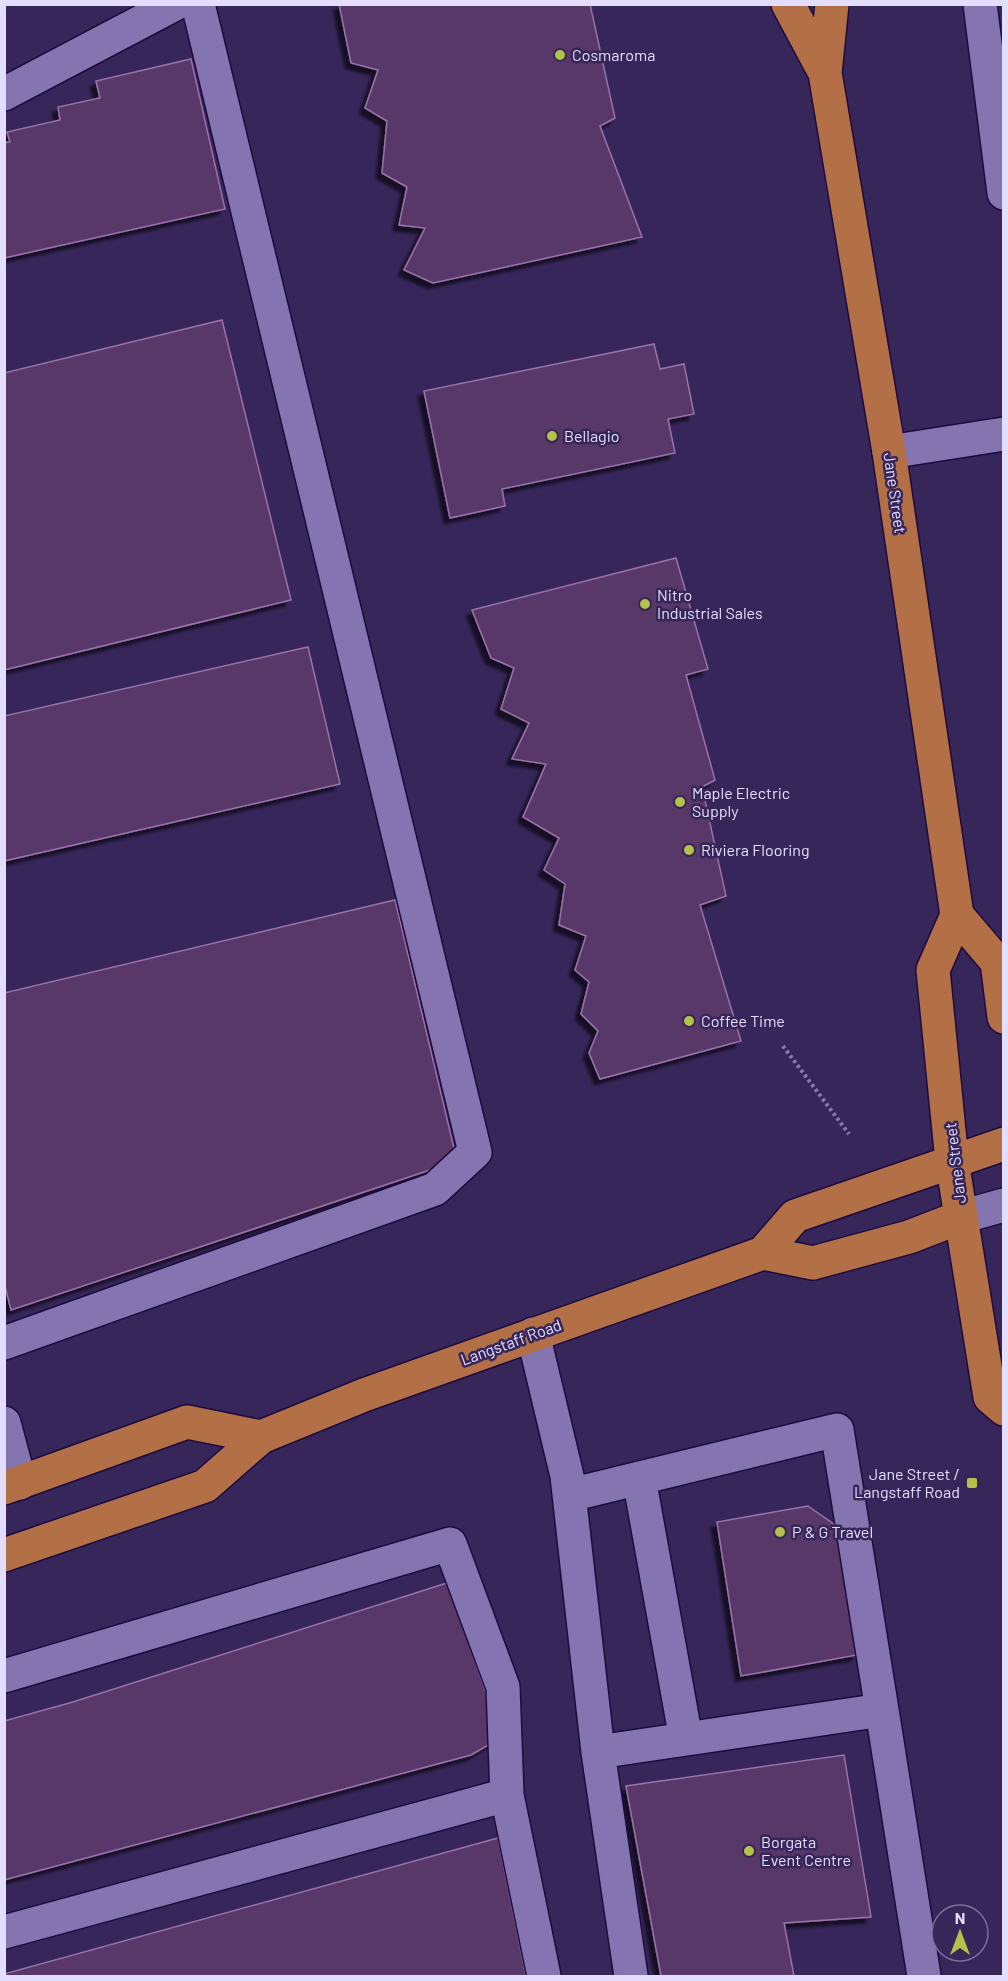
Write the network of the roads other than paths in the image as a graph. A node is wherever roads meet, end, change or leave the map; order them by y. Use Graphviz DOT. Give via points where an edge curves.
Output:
graph roads {
  1 [pos="175,4"];
  2 [pos="198,4"];
  3 [pos="788,4"];
  4 [pos="832,4"];
  5 [pos="980,4"];
  6 [pos="825,73"];
  7 [pos="4,94"];
  8 [pos="1004,193"];
  9 [pos="1004,434"];
  10 [pos="889,452"];
  11 [pos="957,915"];
  12 [pos="1004,1017"];
  13 [pos="1004,1144"];
  14 [pos="952,1161"];
  15 [pos="1004,1205"];
  16 [pos="961,1216"];
  17 [pos="763,1253"];
  18 [pos="533,1334"];
  19 [pos="4,1343"];
  20 [pos="1004,1409"];
  21 [pos="4,1423"];
  22 [pos="261,1437"];
  23 [pos="639,1478"];
  24 [pos="12,1485"];
  25 [pos="570,1495"];
  26 [pos="4,1555"];
  27 [pos="4,1676"];
  28 [pos="882,1710"];
  29 [pos="686,1739"];
  30 [pos="598,1752"];
  31 [pos="507,1795"];
  32 [pos="4,1932"];
  33 [pos="544,1977"];
  34 [pos="631,1977"];
  35 [pos="924,1977"];
  1 -- 7 [label="street"];
  2 -- 19 [label="street" via="475,1152 435,1189"];
  3 -- 6 [label="main road, Jane Street"];
  4 -- 6 [label="main road, Jane Street"];
  5 -- 8 [label="street"];
  6 -- 10 [label="main road, Jane Street"];
  9 -- 10 [label="street"];
  10 -- 11 [label="main road, Jane Street"];
  11 -- 12 [label="main road" via="998,962"];
  11 -- 14 [label="main road, Jane Street" via="933,970"];
  13 -- 14 [label="main road, Langstaff Road"];
  14 -- 16 [label="main road, Jane Street"];
  14 -- 17 [label="main road, Langstaff Road" via="795,1216"];
  15 -- 16 [label="street"];
  16 -- 17 [label="main road" via="909,1237 813,1263"];
  16 -- 20 [label="main road, Jane Street" via="990,1397"];
  17 -- 18 [label="main road, Langstaff Road"];
  18 -- 22 [label="main road, Langstaff Road"];
  18 -- 25 [label="street"];
  21 -- 24 [label="street"];
  22 -- 24 [label="main road" via="187,1422"];
  22 -- 26 [label="main road, Langstaff Road" via="205,1486"];
  23 -- 25 [label="street"];
  23 -- 28 [label="street" via="837,1430"];
  23 -- 29 [label="street"];
  25 -- 30 [label="street"];
  27 -- 31 [label="street" via="450,1544 503,1687"];
  28 -- 29 [label="street"];
  28 -- 35 [label="street"];
  29 -- 30 [label="street"];
  30 -- 34 [label="street"];
  31 -- 32 [label="street"];
  31 -- 33 [label="street"];
}
